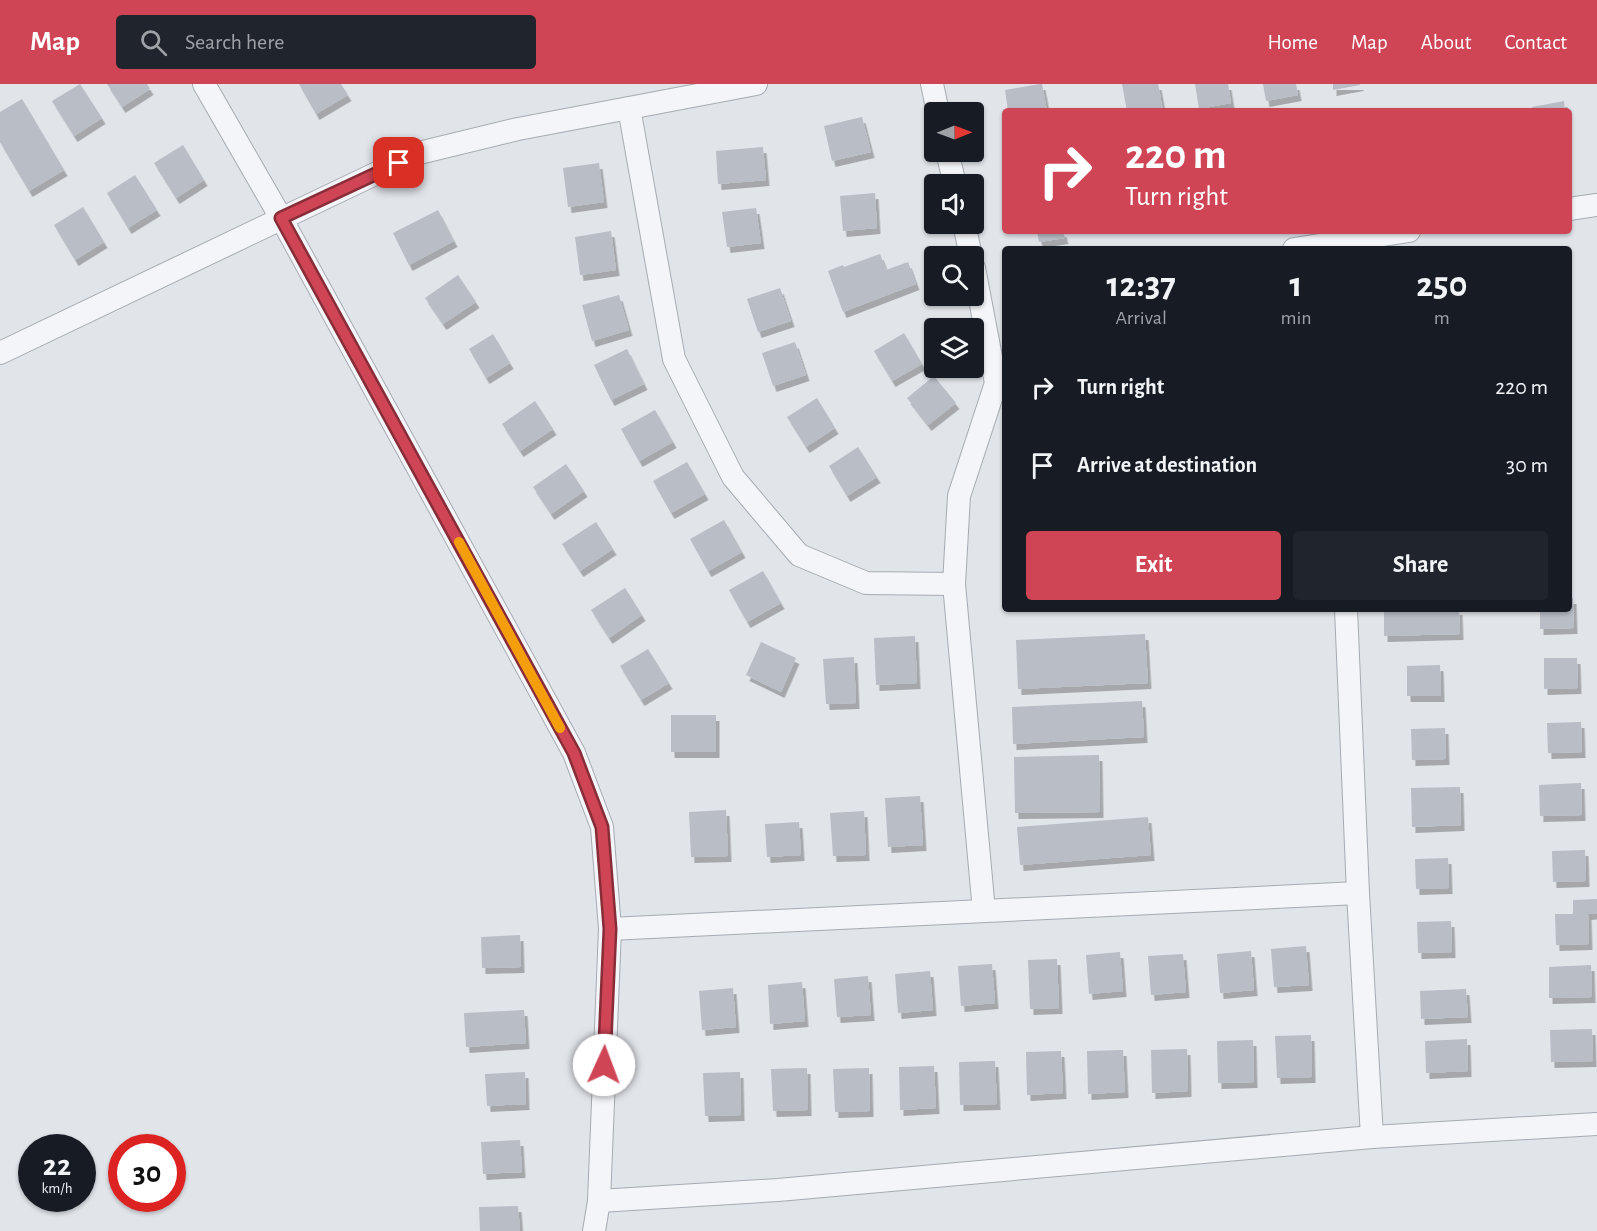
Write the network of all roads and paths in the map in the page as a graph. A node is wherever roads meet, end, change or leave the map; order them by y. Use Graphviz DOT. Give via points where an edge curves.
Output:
graph roads {
  1 [pos="204,84"];
  2 [pos="756,84"];
  3 [pos="932,84"];
  4 [pos="936,102"];
  5 [pos="629,108"];
  6 [pos="1597,205"];
  7 [pos="1572,209"];
  8 [pos="281,218"];
  9 [pos="1392,234"];
  10 [pos="1331,245"];
  11 [pos="983,306"];
  12 [pos="0,353"];
  13 [pos="1000,380"];
  14 [pos="954,584"];
  15 [pos="1346,612"];
  16 [pos="1358,893"];
  17 [pos="984,911"];
  18 [pos="610,929"];
  19 [pos="1597,1124"];
  20 [pos="1372,1137"];
  21 [pos="598,1201"];
  22 [pos="594,1231"];
  1 -- 8 [label="street"];
  2 -- 5 [label="street"];
  3 -- 4 [label="street"];
  5 -- 8 [label="street" via="419,153"];
  5 -- 14 [label="street" via="674,359 733,477 799,555 866,583"];
  6 -- 7 [label="street"];
  8 -- 12 [label="street"];
  8 -- 18 [label="street" via="574,753 602,827"];
  9 -- 10 [label="street"];
  11 -- 13 [label="street"];
  13 -- 14 [label="street" via="959,496"];
  14 -- 17 [label="street"];
  15 -- 16 [label="street"];
  16 -- 17 [label="street"];
  16 -- 20 [label="street"];
  17 -- 18 [label="street"];
  18 -- 21 [label="street"];
  19 -- 20 [label="street"];
  20 -- 21 [label="street" via="778,1190"];
  21 -- 22 [label="street"];
}
